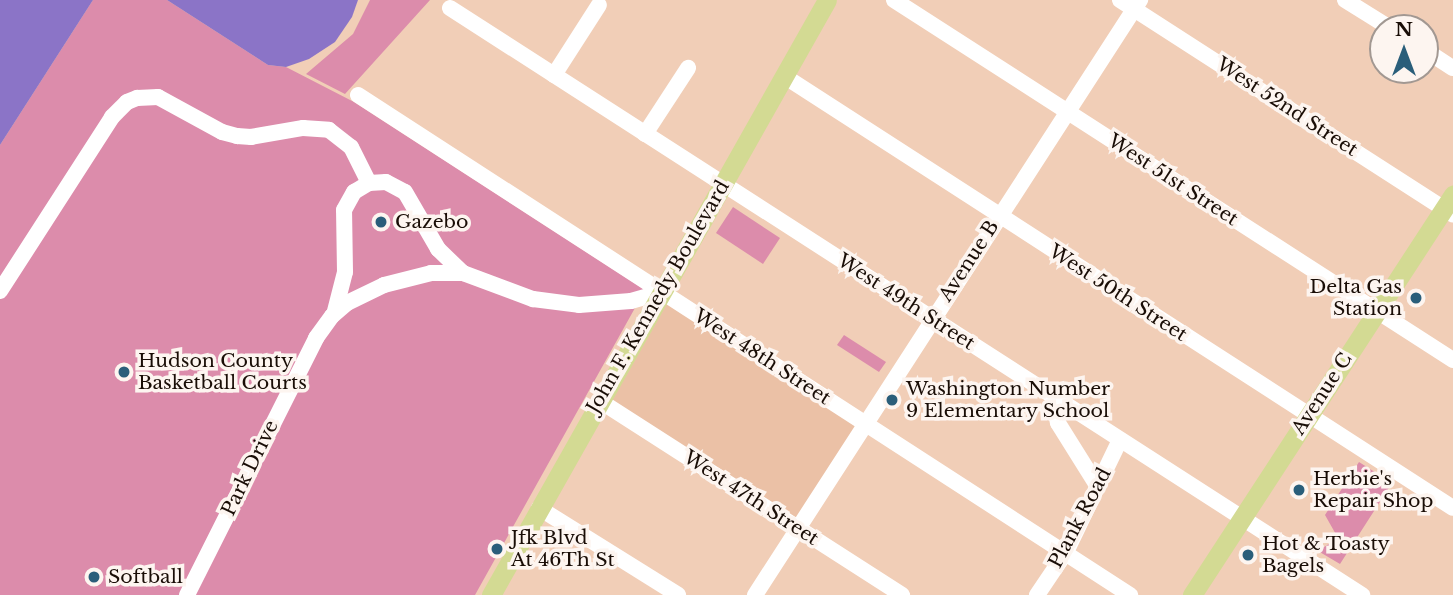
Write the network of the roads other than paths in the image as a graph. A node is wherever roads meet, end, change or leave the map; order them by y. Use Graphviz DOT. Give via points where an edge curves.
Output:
graph roads {
  1 [pos="827,0"];
  2 [pos="894,0"];
  3 [pos="1120,0"];
  4 [pos="1345,0"];
  5 [pos="599,5"];
  6 [pos="1137,5"];
  7 [pos="450,8"];
  8 [pos="1369,15"];
  9 [pos="688,68"];
  10 [pos="554,75"];
  11 [pos="784,76"];
  12 [pos="358,95"];
  13 [pos="1067,111"];
  14 [pos="645,134"];
  15 [pos="369,183"];
  16 [pos="723,184"];
  17 [pos="1450,206"];
  18 [pos="999,216"];
  19 [pos="463,273"];
  20 [pos="0,291"];
  21 [pos="662,292"];
  22 [pos="1377,311"];
  23 [pos="332,316"];
  24 [pos="932,318"];
  25 [pos="1453,360"];
  26 [pos="600,401"];
  27 [pos="1065,404"];
  28 [pos="1308,416"];
  29 [pos="864,423"];
  30 [pos="1120,440"];
  31 [pos="1098,487"];
  32 [pos="538,508"];
  33 [pos="1453,508"];
  34 [pos="1242,518"];
  35 [pos="797,528"];
  36 [pos="1066,552"];
  37 [pos="187,595"];
  38 [pos="491,595"];
  39 [pos="678,595"];
  40 [pos="755,595"];
  41 [pos="902,595"];
  42 [pos="1037,595"];
  43 [pos="1130,595"];
  44 [pos="1192,595"];
  45 [pos="1362,595"];
  1 -- 11 [label="main road, John F. Kennedy Boulevard"];
  2 -- 13 [label="street, West 51st Street"];
  3 -- 6 [label="street, West 52nd Street"];
  4 -- 8 [label="street"];
  5 -- 10 [label="street"];
  6 -- 13 [label="street, Avenue B"];
  6 -- 17 [label="street, West 52nd Street"];
  7 -- 10 [label="street, West 49th Street"];
  9 -- 14 [label="street"];
  10 -- 14 [label="street, West 49th Street"];
  11 -- 16 [label="main road, John F. Kennedy Boulevard"];
  11 -- 18 [label="street, West 50th Street"];
  12 -- 21 [label="street, West 48th Street"];
  13 -- 18 [label="street, Avenue B"];
  13 -- 22 [label="street, West 51st Street"];
  14 -- 16 [label="street, West 49th Street"];
  15 -- 19 [label="street" via="386,182 405,192 438,249"];
  15 -- 20 [label="street" via="352,147 329,130 303,128 237,136 158,97 137,98 112,117"];
  15 -- 23 [label="street" via="354,192 344,210 345,272"];
  16 -- 21 [label="main road, John F. Kennedy Boulevard"];
  16 -- 24 [label="street, West 49th Street"];
  17 -- 22 [label="main road, Avenue C"];
  18 -- 24 [label="street, Avenue B"];
  18 -- 28 [label="street, West 50th Street"];
  19 -- 21 [label="street, Park Drive" via="533,299 567,304 631,301"];
  19 -- 23 [label="street, Park Drive" via="398,279 365,293"];
  21 -- 26 [label="main road, John F. Kennedy Boulevard"];
  21 -- 29 [label="street, West 48th Street"];
  22 -- 25 [label="street, West 51st Street"];
  22 -- 28 [label="main road, Avenue C"];
  23 -- 37 [label="street, Park Drive" via="298,372"];
  24 -- 27 [label="street, West 49th Street"];
  24 -- 29 [label="street, Avenue B"];
  26 -- 32 [label="main road, John F. Kennedy Boulevard"];
  26 -- 35 [label="street, West 47th Street"];
  27 -- 30 [label="street, West 49th Street"];
  27 -- 31 [label="street" via="1058,423"];
  28 -- 33 [label="street, West 50th Street"];
  28 -- 34 [label="main road, Avenue C"];
  29 -- 35 [label="street, Avenue B"];
  29 -- 36 [label="street, West 48th Street"];
  30 -- 31 [label="street, Plank Road"];
  30 -- 34 [label="street, West 49th Street"];
  31 -- 36 [label="street, Plank Road"];
  32 -- 38 [label="main road, John F. Kennedy Boulevard"];
  32 -- 39 [label="street"];
  34 -- 44 [label="main road, Avenue C"];
  34 -- 45 [label="street, West 49th Street"];
  35 -- 40 [label="street, Avenue B"];
  35 -- 41 [label="street, West 47th Street"];
  36 -- 42 [label="street, Plank Road"];
  36 -- 43 [label="street, West 48th Street"];
}
